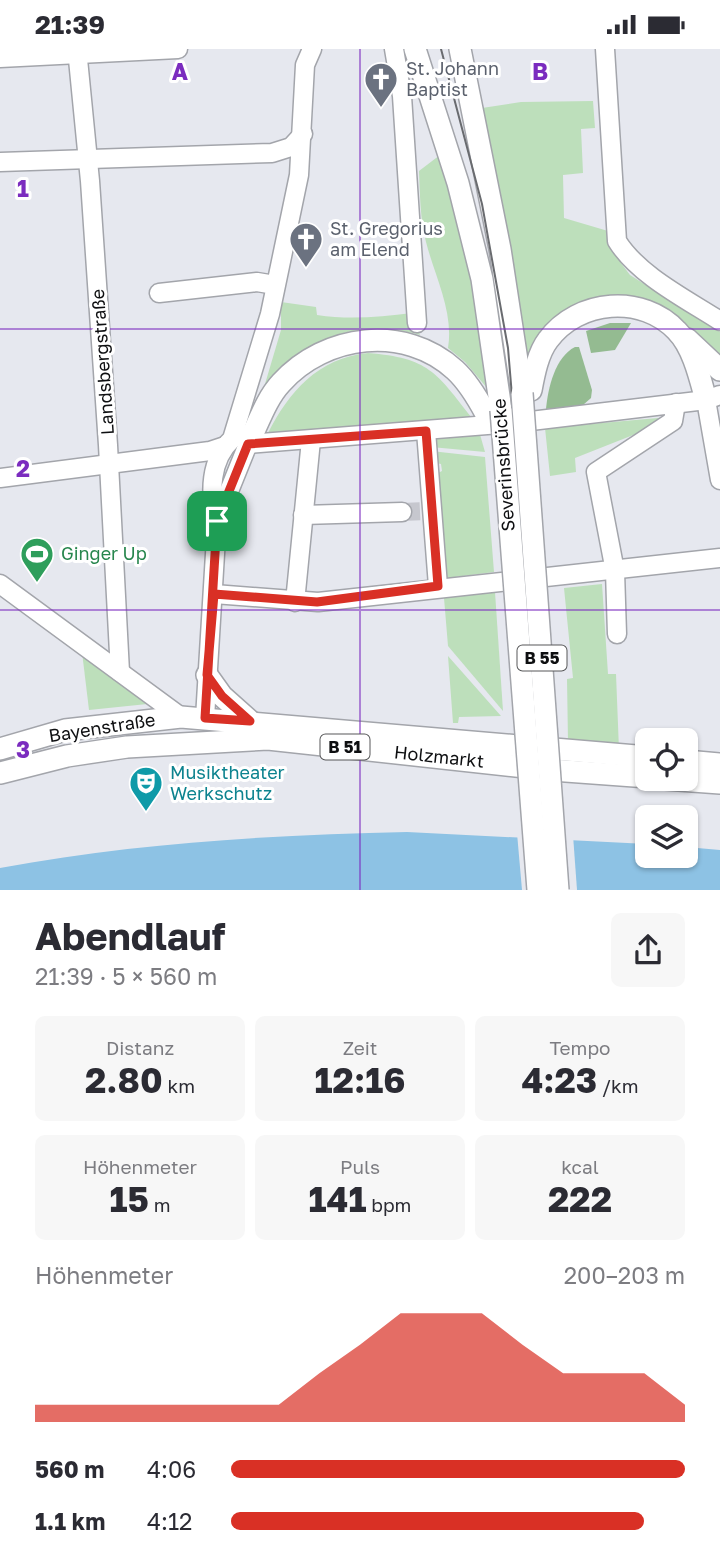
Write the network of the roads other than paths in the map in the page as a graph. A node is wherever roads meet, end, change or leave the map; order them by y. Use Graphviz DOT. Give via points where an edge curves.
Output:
graph roads {
  1 [pos="178,49"];
  2 [pos="312,49"];
  3 [pos="394,49"];
  4 [pos="415,49"];
  5 [pos="460,49"];
  6 [pos="605,49"];
  7 [pos="77,51"];
  8 [pos="0,58"];
  9 [pos="303,134"];
  10 [pos="272,153"];
  11 [pos="86,160"];
  12 [pos="0,163"];
  13 [pos="299,175"];
  14 [pos="275,285"];
  15 [pos="159,293"];
  16 [pos="720,321"];
  17 [pos="417,323"];
  18 [pos="680,334"];
  19 [pos="720,370"];
  20 [pos="526,392"];
  21 [pos="713,398"];
  22 [pos="676,403"];
  23 [pos="426,431"];
  24 [pos="311,440"];
  25 [pos="248,444"];
  26 [pos="225,446"];
  27 [pos="108,465"];
  28 [pos="0,478"];
  29 [pos="504,479"];
  30 [pos="720,480"];
  31 [pos="401,512"];
  32 [pos="303,515"];
  33 [pos="217,521"];
  34 [pos="720,558"];
  35 [pos="615,571"];
  36 [pos="0,584"];
  37 [pos="438,586"];
  38 [pos="214,594"];
  39 [pos="295,602"];
  40 [pos="617,633"];
  41 [pos="120,672"];
  42 [pos="207,675"];
  43 [pos="181,717"];
  44 [pos="205,718"];
  45 [pos="250,721"];
  46 [pos="189,743"];
  47 [pos="720,743"];
  48 [pos="0,750"];
  49 [pos="635,756"];
  50 [pos="702,763"];
  51 [pos="0,773"];
  52 [pos="635,776"];
  53 [pos="698,781"];
  54 [pos="720,783"];
  55 [pos="538,890"];
  56 [pos="558,890"];
  1 -- 7 [label="street"];
  2 -- 9 [label="street" via="305,65"];
  3 -- 17 [label="street" via="402,96"];
  4 -- 29 [label="main road, Severinsbrücke / B 55, bridge" via="458,183 482,279"];
  5 -- 20 [label="main road, Severinsbrücke"];
  6 -- 16 [label="street" via="617,241 625,255 648,275"];
  7 -- 8 [label="street"];
  7 -- 11 [label="street, Landsbergstraße"];
  9 -- 10 [label="street" via="291,147"];
  9 -- 13 [label="street"];
  10 -- 11 [label="street"];
  10 -- 13 [label="street"];
  11 -- 12 [label="street"];
  11 -- 27 [label="street, Landsbergstraße"];
  13 -- 14 [label="street"];
  14 -- 15 [label="street" via="257,282"];
  14 -- 26 [label="street" via="232,439"];
  18 -- 19 [label="main road"];
  18 -- 20 [label="main road" via="660,316 638,307 594,310 563,325 542,351"];
  18 -- 21 [label="main road"];
  20 -- 56 [label="main road, Severinsbrücke / B 55, bridge"];
  21 -- 22 [label="street"];
  21 -- 30 [label="street"];
  22 -- 23 [label="street"];
  22 -- 35 [label="street" via="673,421 596,472"];
  23 -- 24 [label="street"];
  23 -- 37 [label="street" via="428,510"];
  24 -- 25 [label="street"];
  24 -- 32 [label="street"];
  25 -- 29 [label="main road, bridge" via="282,382 314,355 345,342 390,342 419,349 456,371 491,424"];
  25 -- 33 [label="street"];
  26 -- 27 [label="street"];
  26 -- 33 [label="street" via="213,475"];
  27 -- 28 [label="street"];
  27 -- 41 [label="street, Landsbergstraße"];
  29 -- 55 [label="main road, Severinsbrücke / B 55, bridge"];
  31 -- 32 [label="street"];
  32 -- 39 [label="street"];
  33 -- 38 [label="street"];
  34 -- 35 [label="street"];
  35 -- 37 [label="street"];
  35 -- 40 [label="street"];
  36 -- 41 [label="street"];
  37 -- 39 [label="street"];
  38 -- 39 [label="street"];
  38 -- 42 [label="street"];
  41 -- 43 [label="street"];
  42 -- 44 [label="street"];
  42 -- 45 [label="main road"];
  43 -- 44 [label="main road, Bayenstraße / B 51"];
  43 -- 48 [label="main road, Bayenstraße / B 51" via="65,730"];
  44 -- 45 [label="main road, Holzmarkt / B 51"];
  44 -- 46 [label="main road"];
  45 -- 49 [label="main road, Holzmarkt / B 51"];
  46 -- 51 [label="main road, Bayenstraße / B 51" via="67,756"];
  46 -- 52 [label="main road, Holzmarkt / B 51" via="268,739"];
  47 -- 50 [label="main road"];
  53 -- 54 [label="main road"];
}
